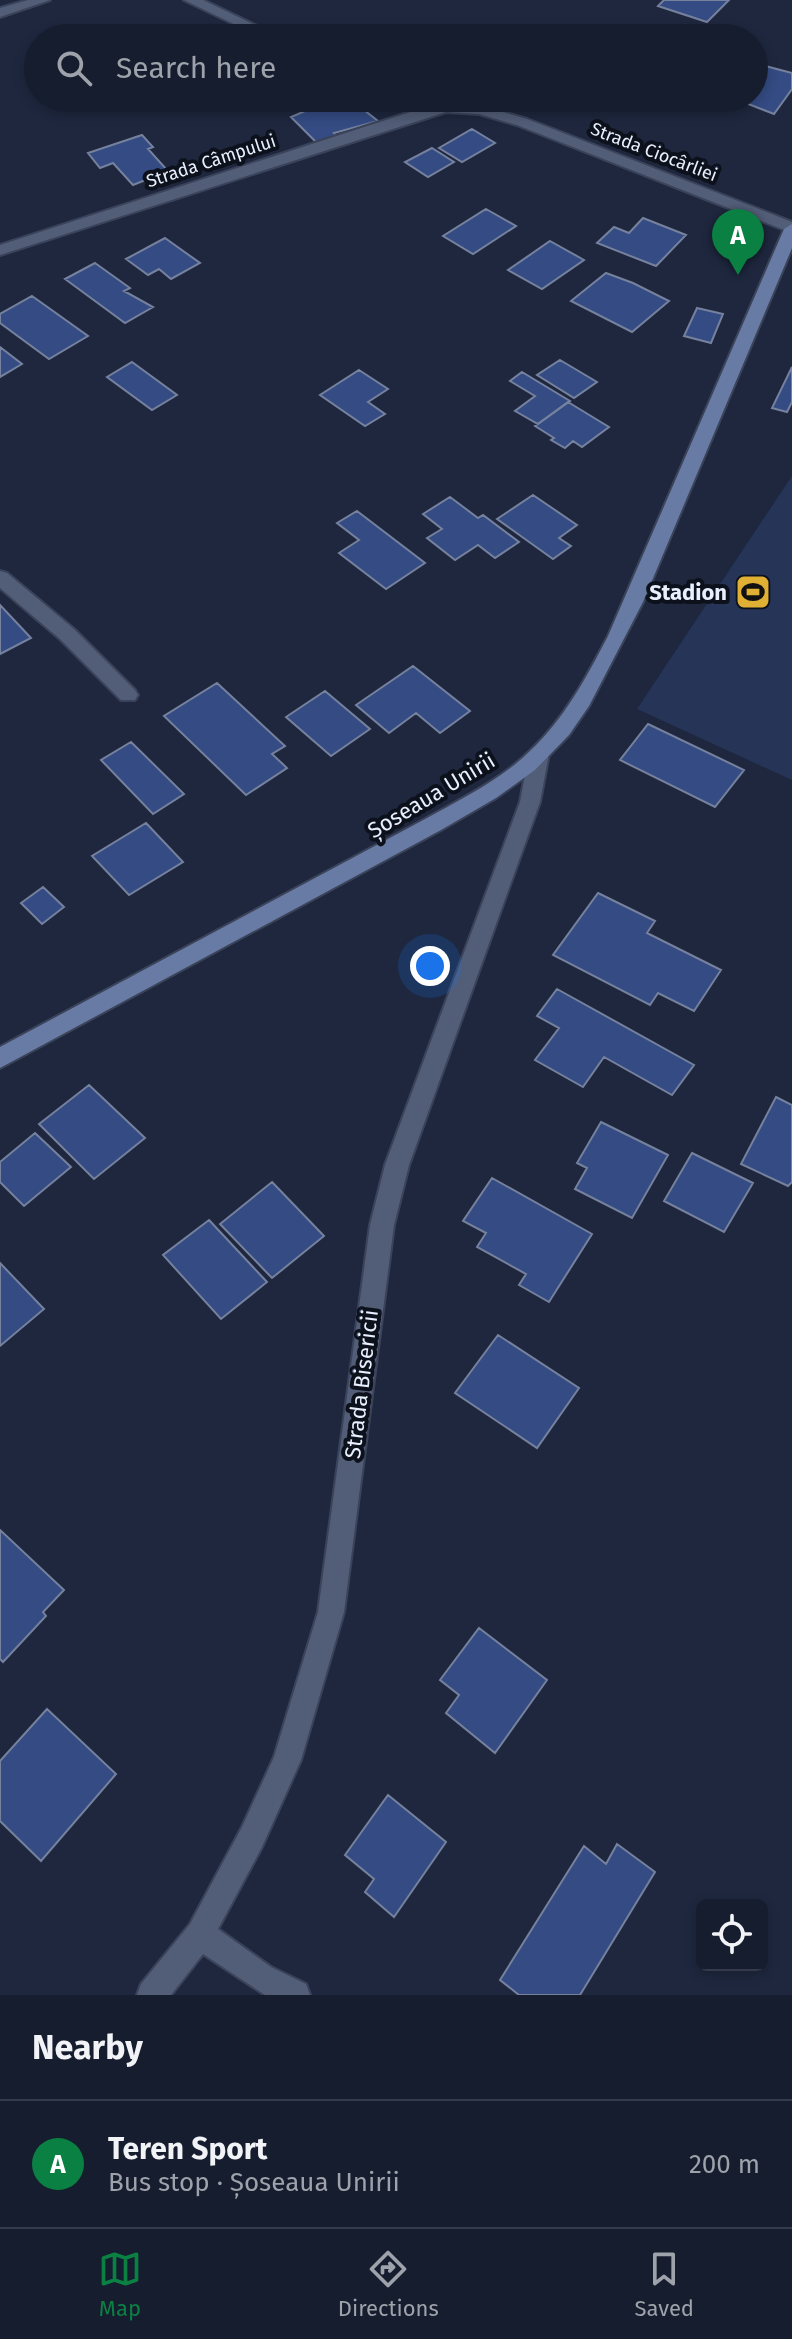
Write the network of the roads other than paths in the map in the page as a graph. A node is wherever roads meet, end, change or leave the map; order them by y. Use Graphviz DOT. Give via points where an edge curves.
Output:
graph roads {
  1 [pos="43,0"];
  2 [pos="191,0"];
  3 [pos="0,13"];
  4 [pos="244,24"];
  5 [pos="425,112"];
  6 [pos="492,112"];
  7 [pos="792,228"];
  8 [pos="0,250"];
  9 [pos="786,263"];
  10 [pos="0,578"];
  11 [pos="128,695"];
  12 [pos="539,754"];
  13 [pos="0,1058"];
  14 [pos="200,1934"];
  15 [pos="152,1995"];
  16 [pos="295,1995"];
  1 -- 3 [label="street"];
  2 -- 4 [label="street"];
  5 -- 8 [label="street, Strada Câmpului"];
  6 -- 7 [label="street, Strada Ciocârliei"];
  7 -- 9 [label="main road, Șoseaua Unirii"];
  9 -- 12 [label="main road, Șoseaua Unirii" via="616,635 568,720"];
  10 -- 11 [label="street"];
  12 -- 13 [label="main road, Șoseaua Unirii" via="491,791 434,824"];
  12 -- 14 [label="street, Strada Bisericii" via="530,802 409,1126 382,1225 331,1612 287,1760"];
  14 -- 15 [label="street, Strada Bisericii"];
  14 -- 16 [label="street"];
}
